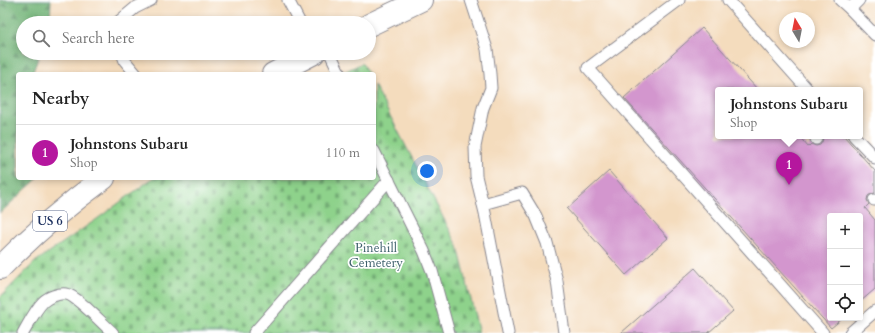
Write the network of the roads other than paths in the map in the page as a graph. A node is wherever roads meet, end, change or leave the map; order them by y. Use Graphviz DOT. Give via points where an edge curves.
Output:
graph roads {
  1 [pos="151,0"];
  2 [pos="288,0"];
  3 [pos="421,0"];
  4 [pos="471,0"];
  5 [pos="678,0"];
  6 [pos="728,0"];
  7 [pos="840,0"];
  8 [pos="859,0"];
  9 [pos="399,5"];
  10 [pos="850,9"];
  11 [pos="125,16"];
  12 [pos="296,16"];
  13 [pos="376,20"];
  14 [pos="875,35"];
  15 [pos="125,60"];
  16 [pos="300,60"];
  17 [pos="333,60"];
  18 [pos="134,72"];
  19 [pos="277,72"];
  20 [pos="339,72"];
  21 [pos="805,87"];
  22 [pos="857,139"];
  23 [pos="376,154"];
  24 [pos="875,158"];
  25 [pos="101,180"];
  26 [pos="389,180"];
  27 [pos="483,204"];
  28 [pos="0,268"];
  29 [pos="875,311"];
  30 [pos="23,333"];
  31 [pos="113,333"];
  32 [pos="254,333"];
  33 [pos="449,333"];
  34 [pos="508,333"];
  35 [pos="564,333"];
  36 [pos="823,333"];
  37 [pos="850,333"];
  1 -- 11 [label="lane"];
  2 -- 12 [label="lane"];
  3 -- 9 [label="main road"];
  4 -- 27 [label="lane" via="487,49 491,88 483,108 475,147 476,176"];
  5 -- 36 [label="lane" via="588,68"];
  6 -- 21 [label="lane"];
  7 -- 10 [label="lane"];
  8 -- 10 [label="lane"];
  9 -- 13 [label="main road"];
  10 -- 14 [label="lane"];
  15 -- 18 [label="lane"];
  16 -- 19 [label="main road"];
  17 -- 20 [label="lane"];
  22 -- 24 [label="lane"];
  23 -- 26 [label="lane"];
  25 -- 28 [label="main road, US 6" via="21,246"];
  26 -- 32 [label="lane"];
  26 -- 33 [label="lane" via="432,271"];
  27 -- 34 [label="lane"];
  27 -- 35 [label="lane" via="522,192 536,216 546,243 557,281"];
  29 -- 37 [label="lane"];
  30 -- 31 [label="lane" via="44,302 57,295 67,294 76,299"];
}
